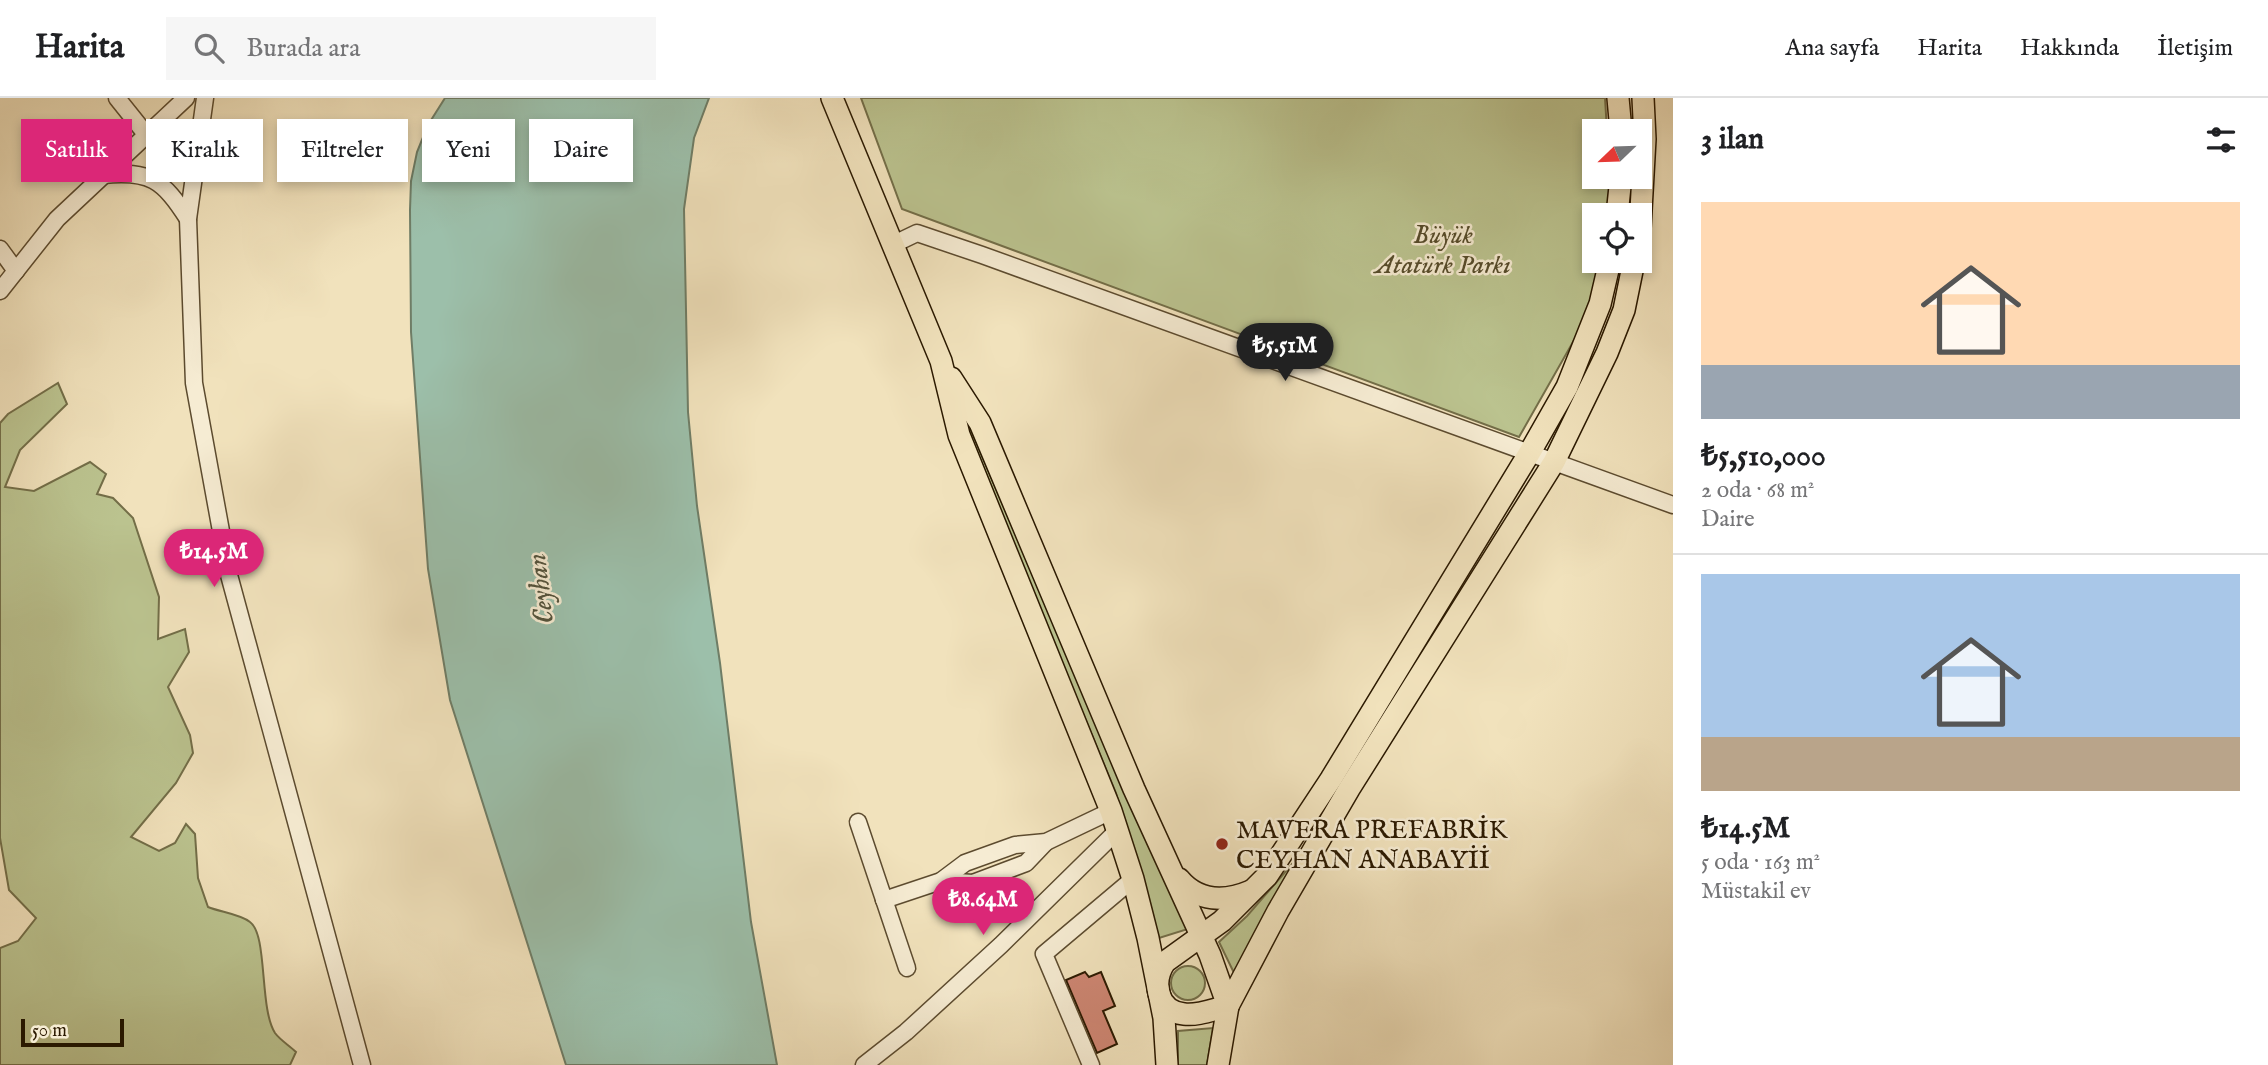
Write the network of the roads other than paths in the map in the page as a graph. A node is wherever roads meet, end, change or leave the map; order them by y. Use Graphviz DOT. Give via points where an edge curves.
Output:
graph roads {
  1 [pos="117,98"];
  2 [pos="186,98"];
  3 [pos="205,98"];
  4 [pos="1618,98"];
  5 [pos="1643,98"];
  6 [pos="835,101"];
  7 [pos="1619,119"];
  8 [pos="145,133"];
  9 [pos="132,146"];
  10 [pos="132,174"];
  11 [pos="96,182"];
  12 [pos="1641,203"];
  13 [pos="188,219"];
  14 [pos="894,244"];
  15 [pos="0,249"];
  16 [pos="16,271"];
  17 [pos="1607,273"];
  18 [pos="1632,273"];
  19 [pos="0,291"];
  20 [pos="941,361"];
  21 [pos="1530,452"];
  22 [pos="1554,462"];
  23 [pos="1673,505"];
  24 [pos="1114,821"];
  25 [pos="858,822"];
  26 [pos="1166,863"];
  27 [pos="1133,878"];
  28 [pos="1256,888"];
  29 [pos="884,900"];
  30 [pos="1202,937"];
  31 [pos="907,968"];
  32 [pos="1158,991"];
  33 [pos="1228,1006"];
  34 [pos="362,1065"];
  35 [pos="864,1065"];
  36 [pos="1091,1065"];
  37 [pos="1167,1065"];
  38 [pos="1218,1065"];
  1 -- 8 [label="street"];
  2 -- 8 [label="street"];
  3 -- 13 [label="street"];
  4 -- 7 [label="main road"];
  5 -- 12 [label="main road"];
  6 -- 14 [label="main road"];
  8 -- 9 [label="street"];
  10 -- 13 [label="street" via="146,175 171,193"];
  11 -- 16 [label="street" via="57,219"];
  13 -- 34 [label="street" via="194,383 229,575"];
  14 -- 20 [label="main road"];
  14 -- 21 [label="street" via="917,233"];
  15 -- 16 [label="street"];
  16 -- 19 [label="street"];
  17 -- 21 [label="main road" via="1585,346"];
  18 -- 22 [label="main road" via="1624,310 1607,353"];
  20 -- 24 [label="main road" via="959,435"];
  20 -- 26 [label="main road" via="980,423"];
  21 -- 22 [label="street"];
  21 -- 28 [label="main road" via="1331,779"];
  22 -- 23 [label="street"];
  22 -- 33 [label="main road" via="1349,789"];
  24 -- 27 [label="main road"];
  24 -- 29 [label="street" via="1046,842 1026,863 973,883 941,881"];
  24 -- 35 [label="street" via="982,963"];
  25 -- 29 [label="street"];
  26 -- 28 [label="main road" via="1183,885 1204,897 1234,897"];
  26 -- 30 [label="main road"];
  27 -- 32 [label="main road"];
  27 -- 36 [label="street" via="1044,954"];
  28 -- 30 [label="main road"];
  29 -- 31 [label="street"];
  30 -- 32 [label="main road" via="1159,971"];
  30 -- 33 [label="main road"];
  32 -- 33 [label="main road" via="1168,1008 1186,1015"];
  32 -- 37 [label="main road"];
  33 -- 38 [label="main road"];
}
